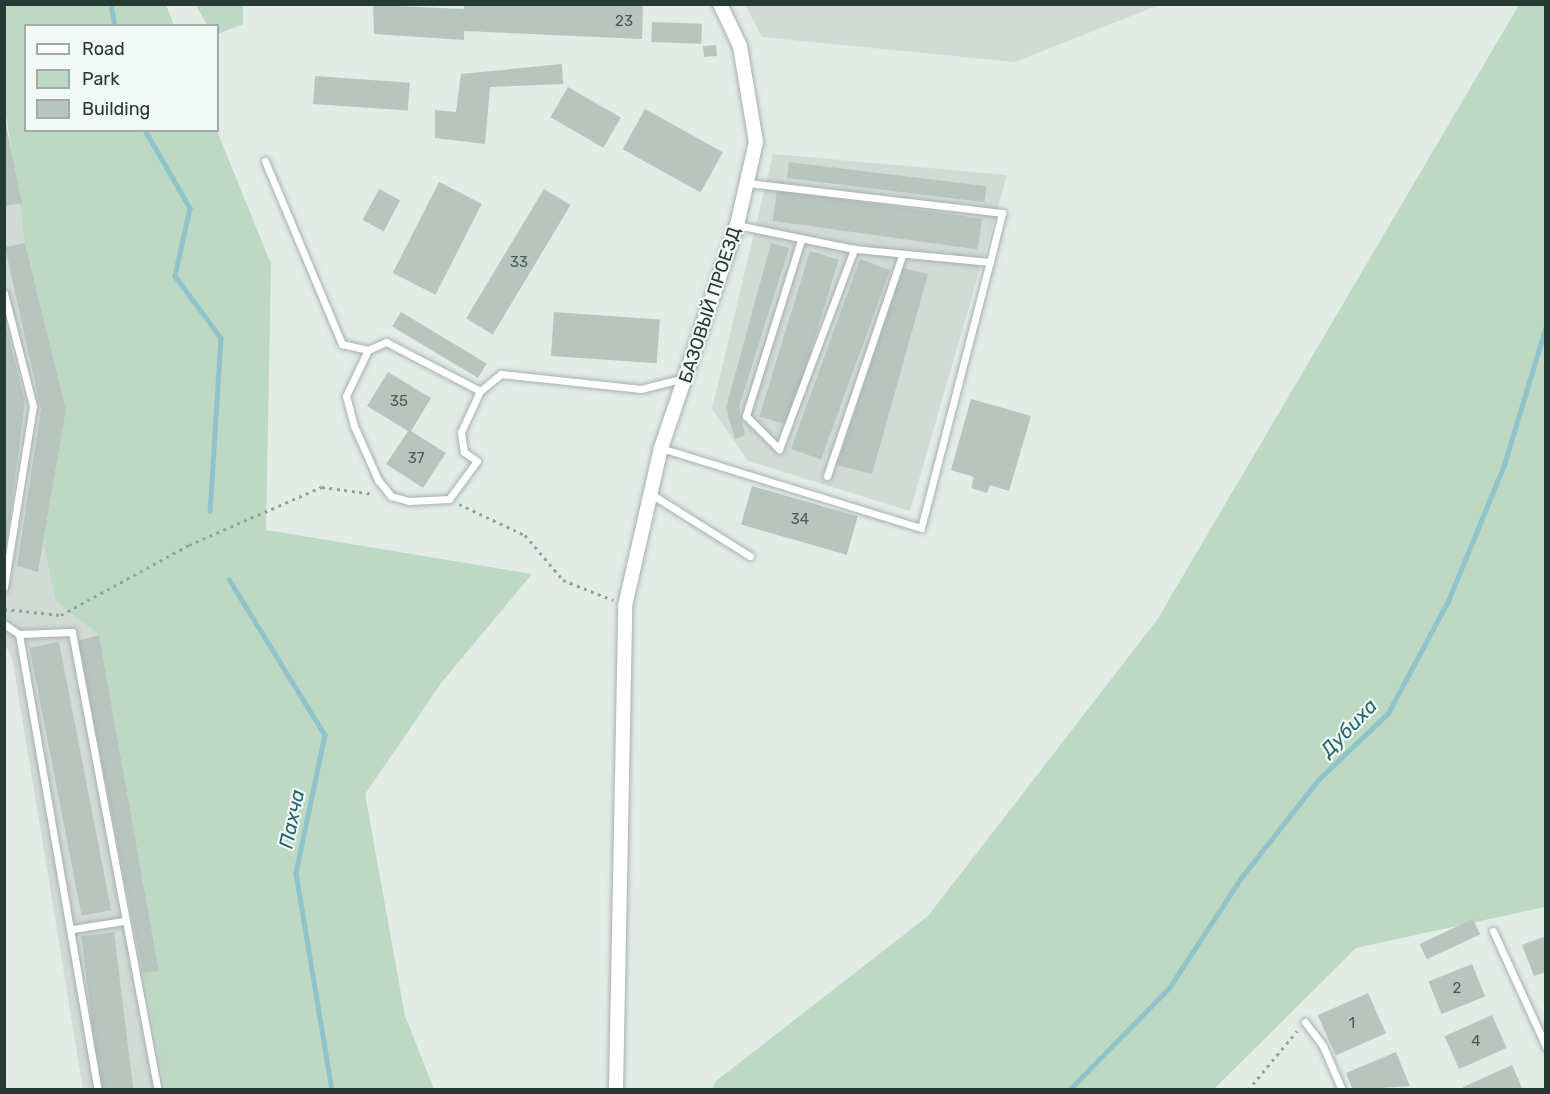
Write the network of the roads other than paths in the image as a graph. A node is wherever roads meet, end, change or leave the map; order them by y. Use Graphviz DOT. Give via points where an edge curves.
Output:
graph roads {
  1 [pos="720,4"];
  2 [pos="265,161"];
  3 [pos="747,183"];
  4 [pos="737,225"];
  5 [pos="801,240"];
  6 [pos="854,249"];
  7 [pos="902,256"];
  8 [pos="990,262"];
  9 [pos="4,293"];
  10 [pos="368,350"];
  11 [pos="687,378"];
  12 [pos="480,391"];
  13 [pos="661,448"];
  14 [pos="827,476"];
  15 [pos="649,493"];
  16 [pos="750,556"];
  17 [pos="4,587"];
  18 [pos="4,624"];
  19 [pos="19,634"];
  20 [pos="123,921"];
  21 [pos="74,929"];
  22 [pos="1493,931"];
  23 [pos="1305,1022"];
  24 [pos="1545,1047"];
  25 [pos="98,1089"];
  26 [pos="158,1089"];
  27 [pos="616,1089"];
  28 [pos="1342,1089"];
  1 -- 3 [label="street, БАЗОВЫЙ ПРОЕЗД" via="740,46 756,142"];
  2 -- 10 [label="lane" via="342,344"];
  3 -- 4 [label="street, БАЗОВЫЙ ПРОЕЗД"];
  3 -- 8 [label="lane" via="1002,213"];
  4 -- 5 [label="lane"];
  4 -- 11 [label="street, БАЗОВЫЙ ПРОЕЗД"];
  5 -- 6 [label="lane"];
  5 -- 6 [label="lane" via="746,416 779,449"];
  6 -- 7 [label="lane"];
  7 -- 8 [label="lane"];
  7 -- 14 [label="lane"];
  8 -- 13 [label="lane" via="921,528"];
  9 -- 17 [label="lane" via="33,406"];
  10 -- 12 [label="lane" via="386,342"];
  10 -- 12 [label="lane" via="346,396 378,480 391,496 449,499 477,461 464,452 461,432"];
  11 -- 12 [label="lane" via="641,389 501,374"];
  11 -- 13 [label="street, БАЗОВЫЙ ПРОЕЗД"];
  13 -- 15 [label="street, БАЗОВЫЙ ПРОЕЗД"];
  15 -- 16 [label="lane"];
  15 -- 27 [label="street, БАЗОВЫЙ ПРОЕЗД" via="626,606"];
  18 -- 19 [label="lane"];
  19 -- 20 [label="lane" via="72,632"];
  19 -- 21 [label="lane"];
  20 -- 21 [label="lane"];
  20 -- 26 [label="lane"];
  21 -- 25 [label="lane"];
  22 -- 24 [label="lane"];
  23 -- 28 [label="lane"];
}
